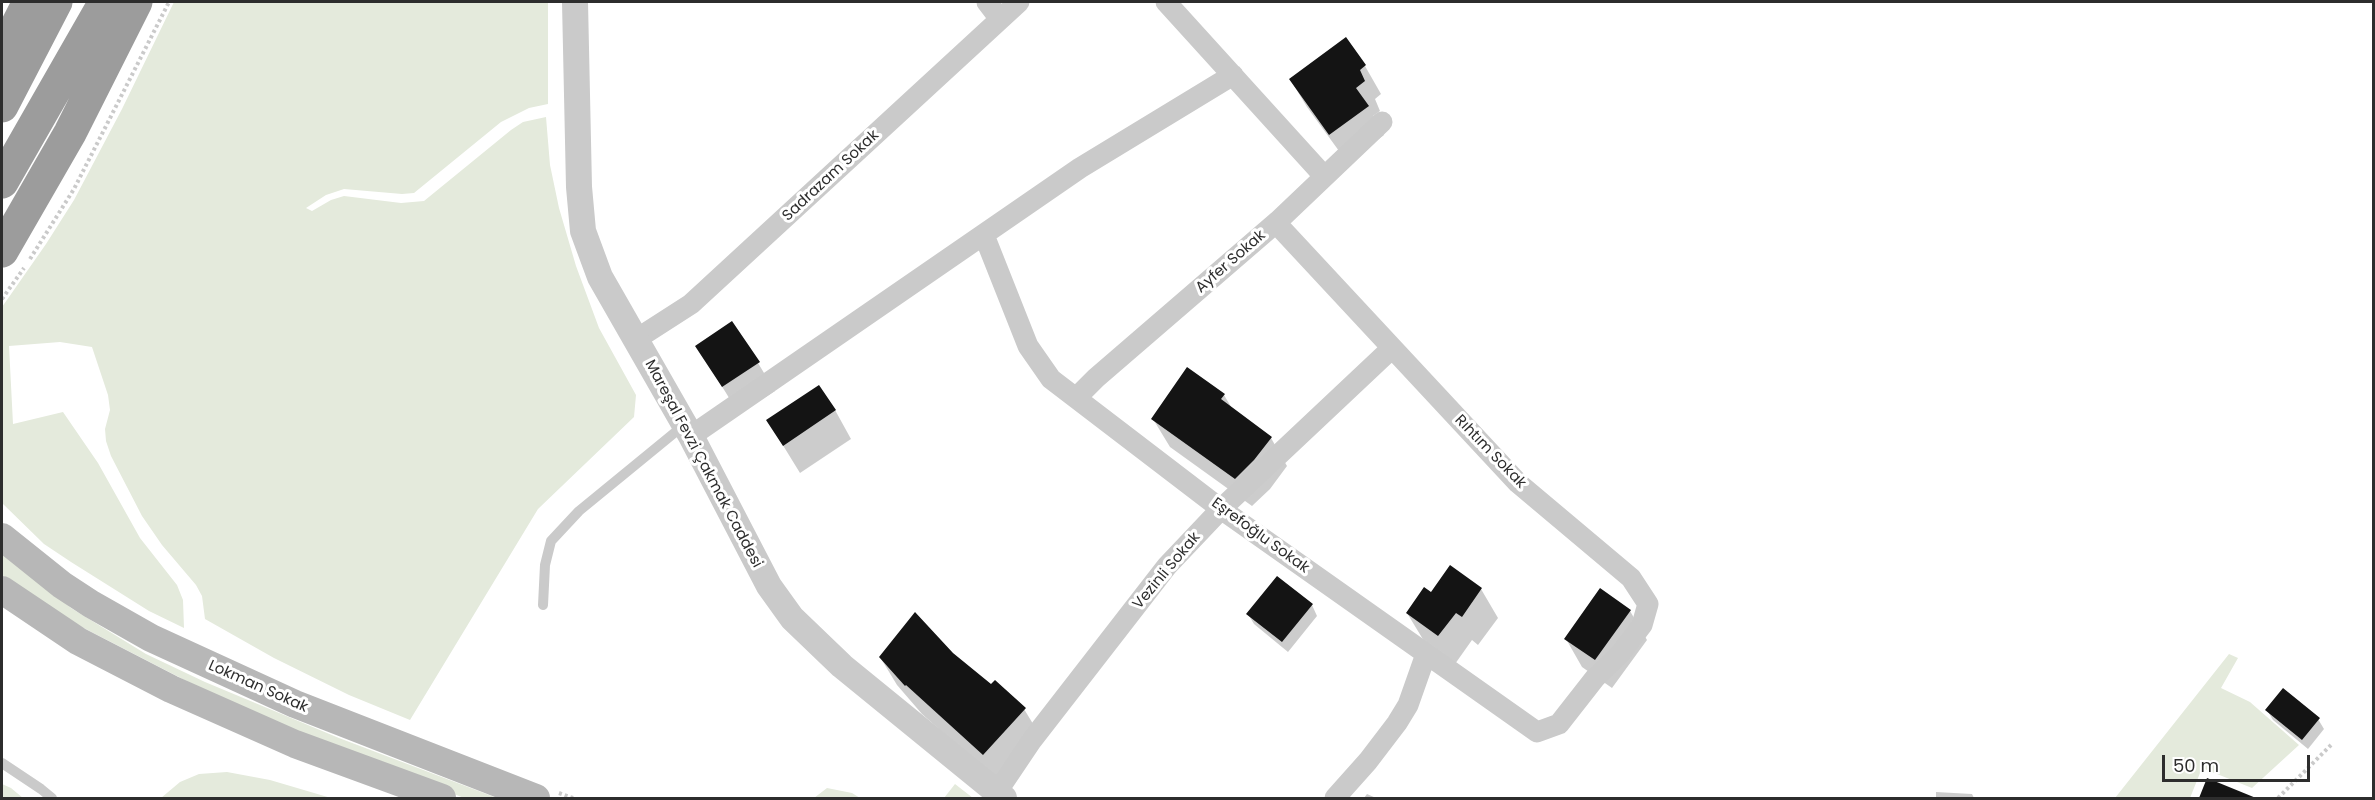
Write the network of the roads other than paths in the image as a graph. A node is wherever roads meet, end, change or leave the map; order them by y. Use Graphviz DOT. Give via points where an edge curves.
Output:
graph roads {
  1 [pos="29,2"];
  2 [pos="56,2"];
  3 [pos="105,2"];
  4 [pos="136,2"];
  5 [pos="575,2"];
  6 [pos="987,2"];
  7 [pos="1019,2"];
  8 [pos="1166,2"];
  9 [pos="1000,19"];
  10 [pos="4,42"];
  11 [pos="1233,75"];
  12 [pos="2,106"];
  13 [pos="1382,122"];
  14 [pos="1324,176"];
  15 [pos="2,182"];
  16 [pos="1276,223"];
  17 [pos="984,235"];
  18 [pos="2,251"];
  19 [pos="635,340"];
  20 [pos="1391,349"];
  21 [pos="1076,398"];
  22 [pos="687,430"];
  23 [pos="1221,509"];
  24 [pos="2,537"];
  25 [pos="2,590"];
  26 [pos="543,605"];
  27 [pos="1426,654"];
  28 [pos="1595,678"];
  29 [pos="2,763"];
  30 [pos="1000,795"];
  31 [pos="52,798"];
  32 [pos="442,798"];
  33 [pos="536,798"];
  34 [pos="1335,798"];
  1 -- 10 [label="highway"];
  2 -- 12 [label="highway"];
  3 -- 15 [label="highway"];
  4 -- 18 [label="highway" via="70,133"];
  5 -- 19 [label="street, Mareşal Fevzi Çakmak Caddesi" via="583,231 600,277"];
  6 -- 9 [label="street"];
  7 -- 9 [label="street, Sadrazam Sokak"];
  8 -- 11 [label="street"];
  9 -- 19 [label="street, Sadrazam Sokak" via="691,304"];
  11 -- 14 [label="street"];
  11 -- 17 [label="street" via="1080,168"];
  13 -- 14 [label="street, Ayfer Sokak"];
  14 -- 16 [label="street, Ayfer Sokak"];
  16 -- 20 [label="street, Rıhtım Sokak"];
  16 -- 21 [label="street, Ayfer Sokak"];
  17 -- 21 [label="street, Eşrefoğlu Sokak" via="1029,346 1051,379"];
  17 -- 22 [label="street"];
  19 -- 22 [label="street, Mareşal Fevzi Çakmak Caddesi"];
  20 -- 23 [label="street, Vezinli Sokak"];
  20 -- 28 [label="street, Rıhtım Sokak" via="1518,483 1631,578 1648,604 1642,625"];
  21 -- 23 [label="street, Eşrefoğlu Sokak"];
  22 -- 26 [label="lane" via="579,511 551,541"];
  22 -- 30 [label="street, Mareşal Fevzi Çakmak Caddesi" via="769,586 792,618 842,666"];
  23 -- 27 [label="street, Eşrefoğlu Sokak"];
  23 -- 30 [label="street, Vezinli Sokak" via="1167,566 1032,740"];
  24 -- 33 [label="main road, Lokman Sokak" via="62,585 151,638 294,704"];
  25 -- 32 [label="main road" via="78,641 171,689 295,744"];
  27 -- 28 [label="street, Eşrefoğlu Sokak" via="1538,732 1559,724"];
  27 -- 34 [label="street" via="1408,705 1397,723"];
  29 -- 31 [label="lane"];
}
